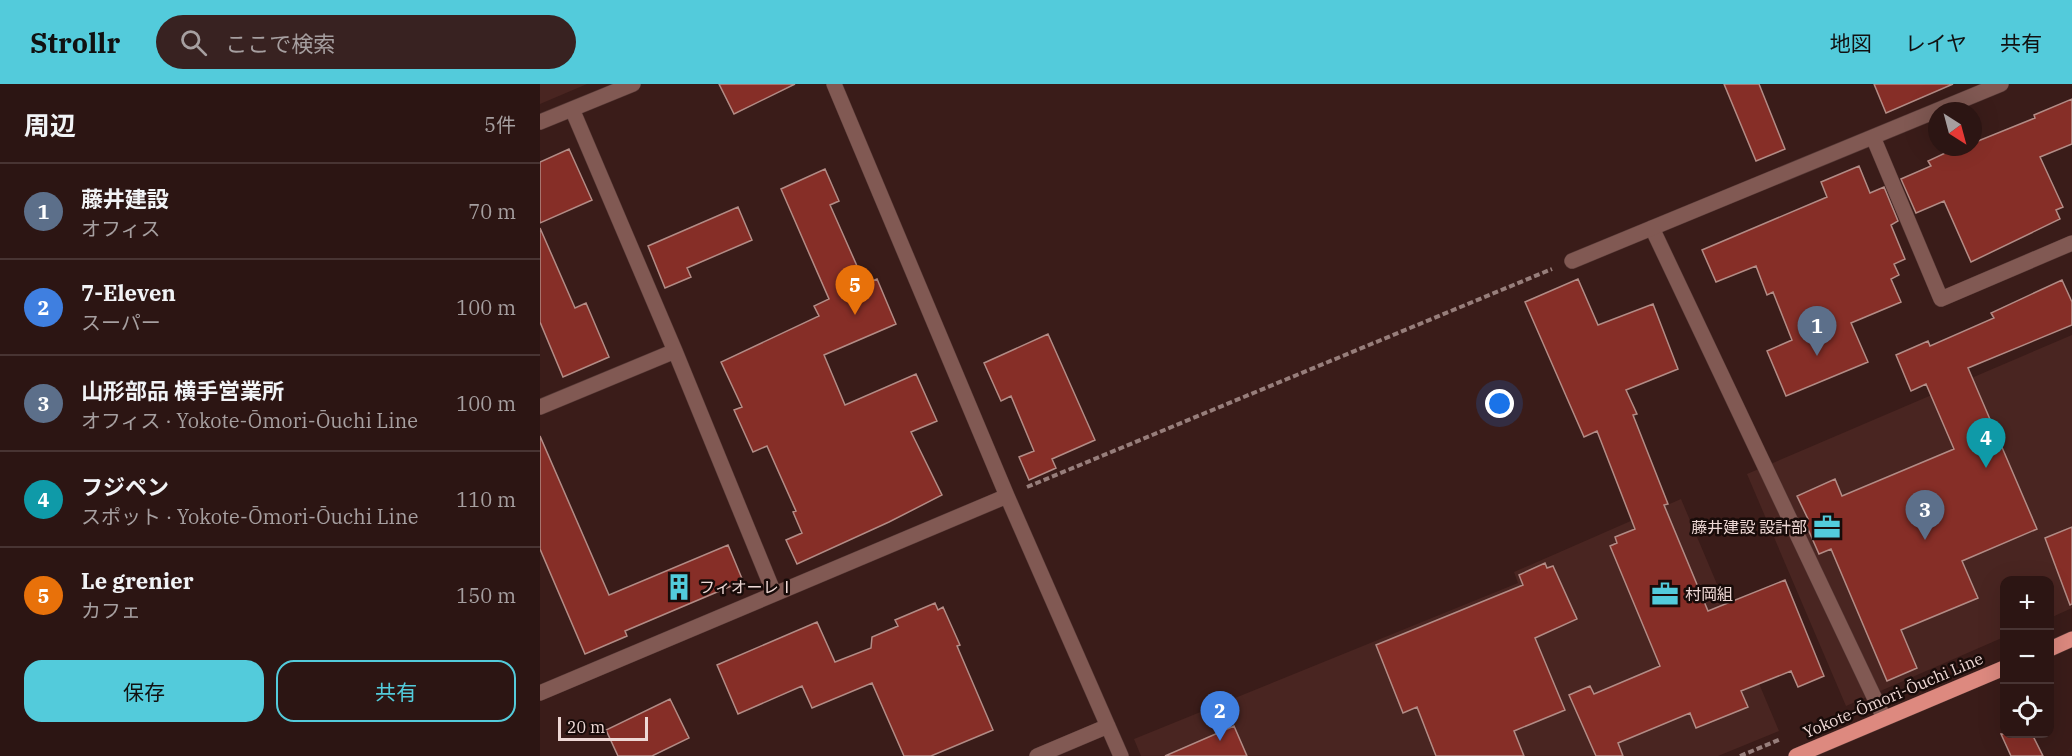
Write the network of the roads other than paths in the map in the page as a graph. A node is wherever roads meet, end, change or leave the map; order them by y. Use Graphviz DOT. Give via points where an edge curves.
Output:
graph roads {
  1 [pos="633,84"];
  2 [pos="834,84"];
  3 [pos="2001,84"];
  4 [pos="572,109"];
  5 [pos="540,122"];
  6 [pos="1873,137"];
  7 [pos="1652,228"];
  8 [pos="2072,243"];
  9 [pos="1572,261"];
  10 [pos="675,351"];
  11 [pos="540,407"];
  12 [pos="1007,496"];
  13 [pos="774,593"];
  14 [pos="2072,639"];
  15 [pos="2054,647"];
  16 [pos="2000,670"];
  17 [pos="540,693"];
  18 [pos="1884,718"];
  19 [pos="1108,726"];
  20 [pos="1037,756"];
  21 [pos="1121,756"];
  22 [pos="1796,756"];
  1 -- 4 [label="street"];
  2 -- 12 [label="street"];
  3 -- 6 [label="street"];
  4 -- 5 [label="street"];
  4 -- 10 [label="street"];
  6 -- 7 [label="street"];
  6 -- 8 [label="street" via="1941,299"];
  7 -- 9 [label="street"];
  7 -- 18 [label="street"];
  10 -- 11 [label="street"];
  10 -- 13 [label="street"];
  12 -- 13 [label="street"];
  12 -- 19 [label="street"];
  13 -- 17 [label="street"];
  14 -- 15 [label="main road"];
  16 -- 18 [label="main road, Yokote-Ōmori-Ōuchi Line"];
  18 -- 22 [label="main road, Yokote-Ōmori-Ōuchi Line"];
  19 -- 20 [label="street"];
  19 -- 21 [label="street"];
}
